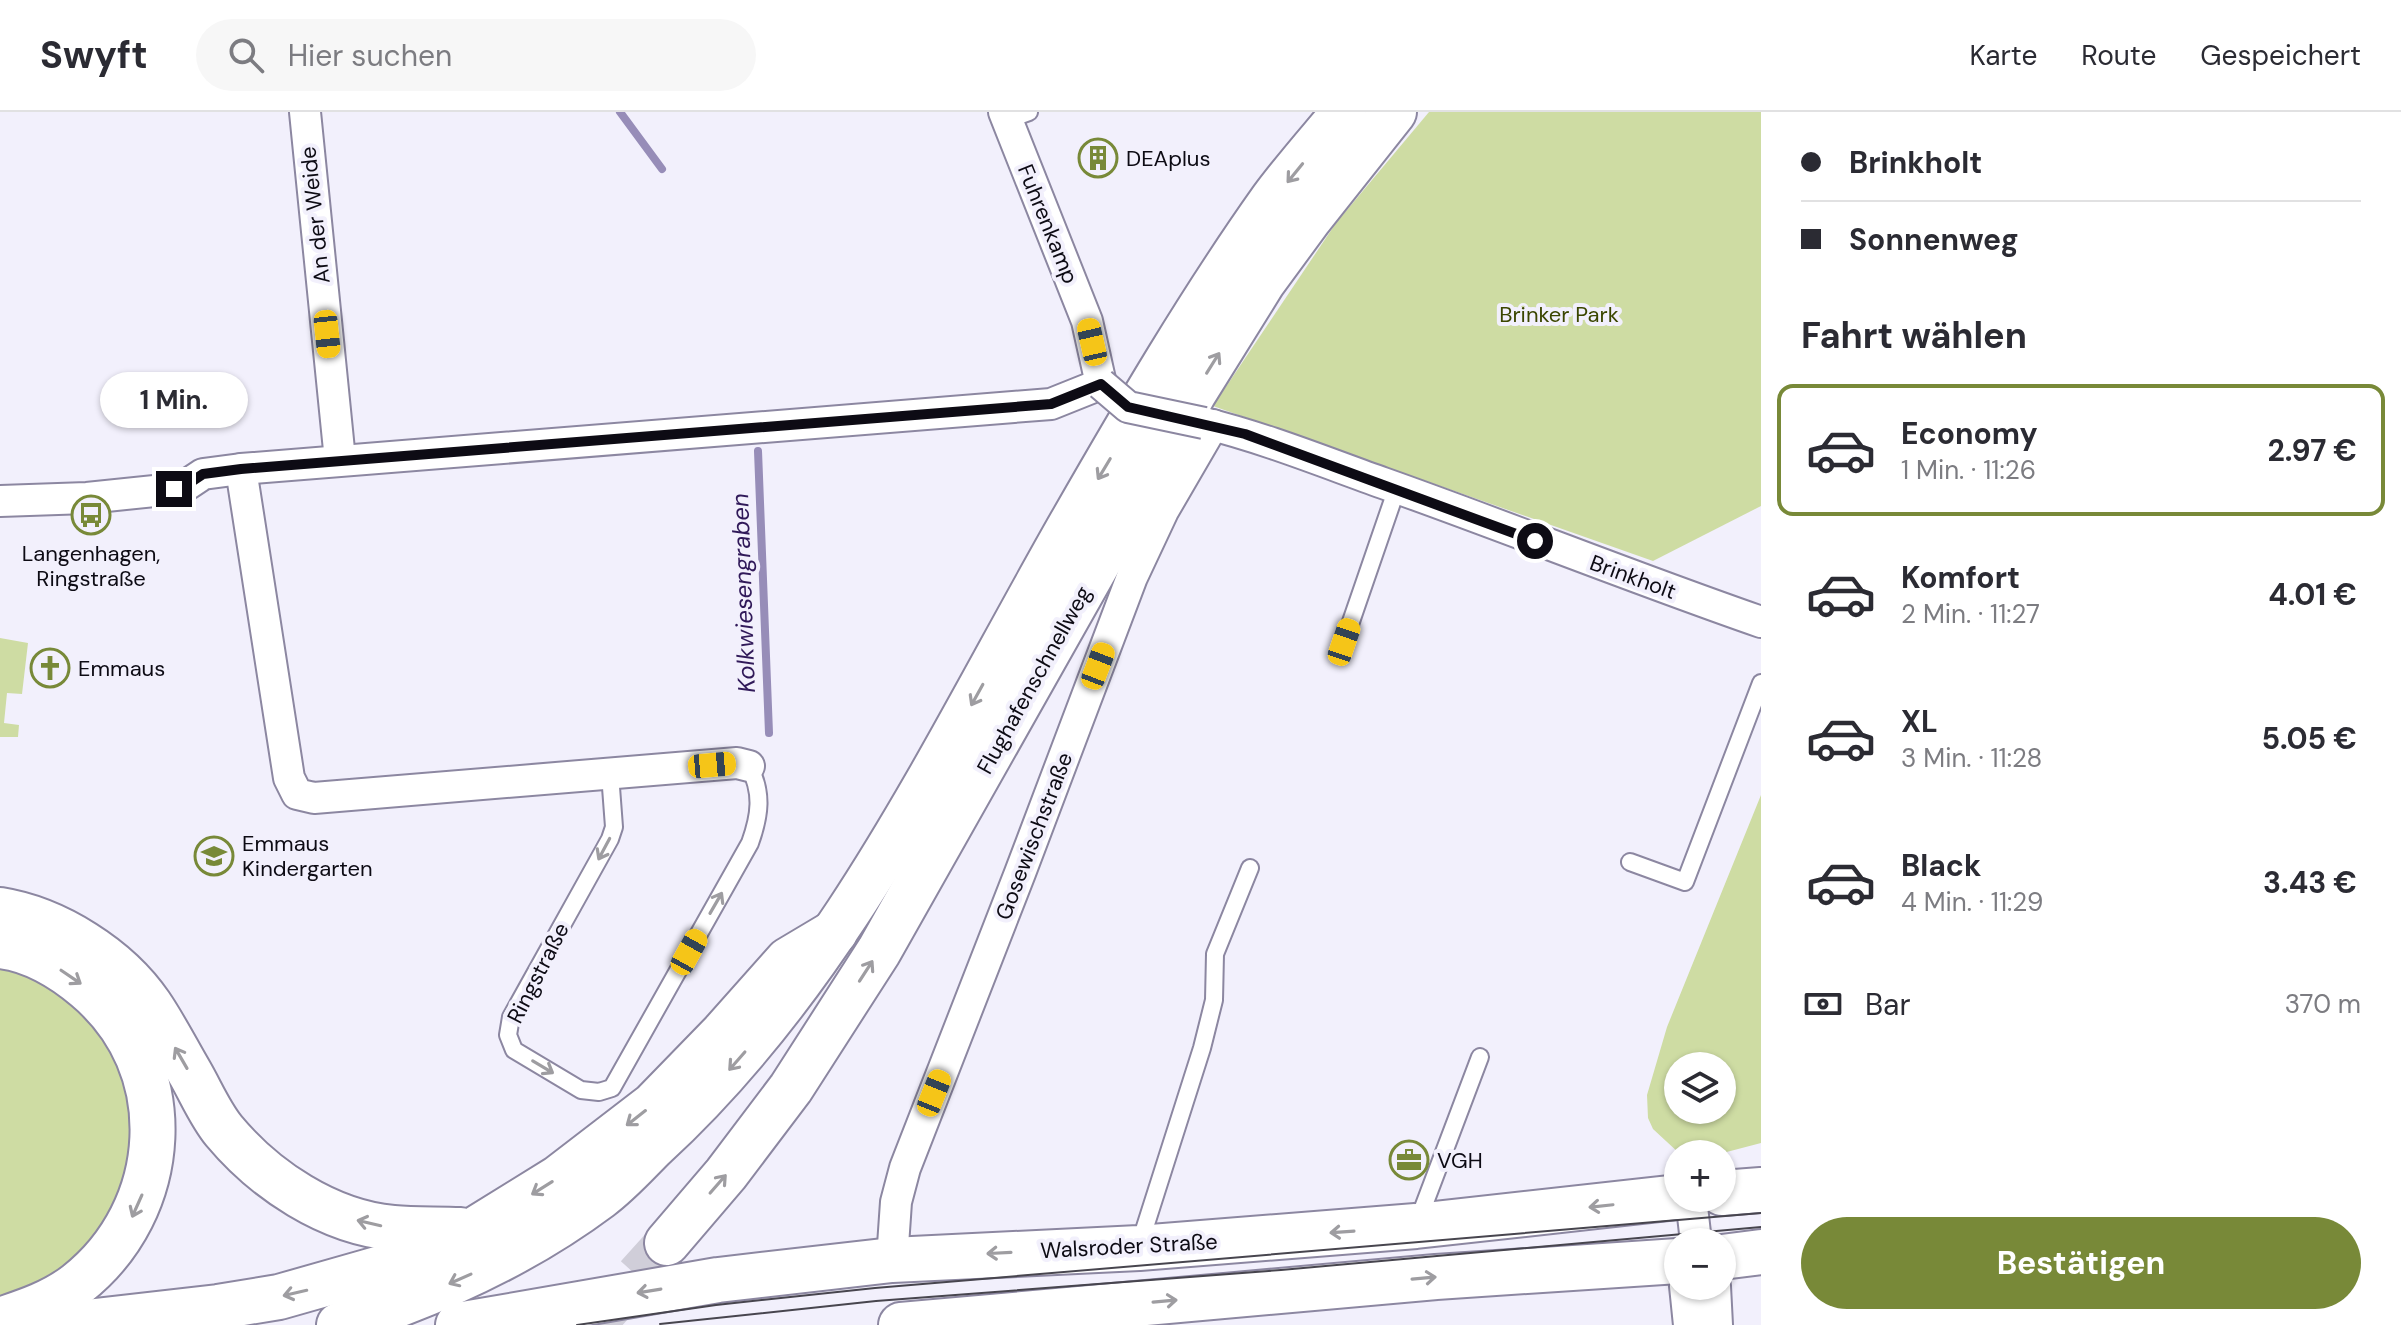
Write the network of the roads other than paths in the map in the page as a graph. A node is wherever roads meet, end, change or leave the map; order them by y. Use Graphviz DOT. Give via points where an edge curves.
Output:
graph roads {
  1 [pos="305,112"];
  2 [pos="1344,112"];
  3 [pos="1394,112"];
  4 [pos="1013,115"];
  5 [pos="1101,384"];
  6 [pos="1209,424"];
  7 [pos="340,460"];
  8 [pos="241,469"];
  9 [pos="1397,488"];
  10 [pos="0,501"];
  11 [pos="1761,622"];
  12 [pos="1344,642"];
  13 [pos="1761,683"];
  14 [pos="749,766"];
  15 [pos="610,774"];
  16 [pos="1630,862"];
  17 [pos="1250,868"];
  18 [pos="0,910"];
  19 [pos="835,932"];
  20 [pos="0,946"];
  21 [pos="1480,1057"];
  22 [pos="1761,1190"];
  23 [pos="1736,1192"];
  24 [pos="1664,1199"];
  25 [pos="1416,1226"];
  26 [pos="474,1230"];
  27 [pos="667,1243"];
  28 [pos="1139,1248"];
  29 [pos="1761,1252"];
  30 [pos="1736,1255"];
  31 [pos="892,1260"];
  32 [pos="1664,1262"];
  33 [pos="1686,1300"];
  34 [pos="1716,1300"];
  35 [pos="1088,1316"];
  36 [pos="580,1317"];
  37 [pos="0,1320"];
  38 [pos="60,1325"];
  39 [pos="339,1325"];
  40 [pos="458,1325"];
  41 [pos="901,1325"];
  42 [pos="1689,1325"];
  43 [pos="1717,1325"];
  1 -- 7 [label="street, An der Weide"];
  2 -- 19 [label="main road, Flughafenschnellweg, one-way" via="1274,197 1201,305 1071,524 947,749"];
  27 -- 3 [label="main road, Flughafenschnellweg, one-way" via="791,1088 871,964 1194,393 1263,282"];
  4 -- 5 [label="street, Fuhrenkamp" via="1087,321"];
  5 -- 6 [label="street, Brinkholt, bridge" via="1128,407"];
  5 -- 7 [label="street" via="1051,404"];
  6 -- 9 [label="street, Brinkholt"];
  6 -- 31 [label="street, Gosewischstraße" via="1132,577 905,1168 896,1202"];
  7 -- 8 [label="street"];
  8 -- 10 [label="street" via="203,474 174,489"];
  8 -- 15 [label="street, Ringstraße" via="289,778 297,794 314,798"];
  9 -- 11 [label="street, Brinkholt"];
  9 -- 12 [label="lane"];
  13 -- 16 [label="lane" via="1685,882"];
  14 -- 15 [label="street, Ringstraße"];
  15 -- 14 [label="lane, Ringstraße, one-way" via="610,839 511,1017 508,1035 514,1050 581,1090 599,1092 612,1088 750,843 760,815"];
  17 -- 28 [label="lane" via="1215,954 1214,1000 1202,1048"];
  26 -- 18 [label="main road, one-way" via="391,1228 320,1207 286,1187 221,1128 149,1003 124,975 46,923"];
  19 -- 26 [label="main road, one-way" via="788,960 653,1105 558,1178"];
  19 -- 39 [label="main road, Flughafenschnellweg, one-way" via="754,1042 703,1100 600,1197 470,1275 403,1305"];
  20 -- 37 [label="main road, one-way" via="70,974 101,1000 140,1063 154,1137 150,1173 137,1209 98,1265 75,1286 36,1308"];
  21 -- 25 [label="lane"];
  22 -- 23 [label="main road"];
  24 -- 25 [label="main road, Walsroder Straße, one-way"];
  25 -- 28 [label="main road, Walsroder Straße, one-way"];
  26 -- 38 [label="main road, one-way" via="388,1266 291,1294"];
  28 -- 31 [label="main road, Walsroder Straße, one-way"];
  29 -- 30 [label="main road"];
  31 -- 36 [label="main road, Walsroder Straße, one-way" via="718,1280"];
  35 -- 32 [label="main road, one-way" via="1436,1277"];
  33 -- 42 [label="street"];
  34 -- 43 [label="street"];
  35 -- 41 [label="main road"];
  36 -- 40 [label="main road, Walsroder Straße"];
}
